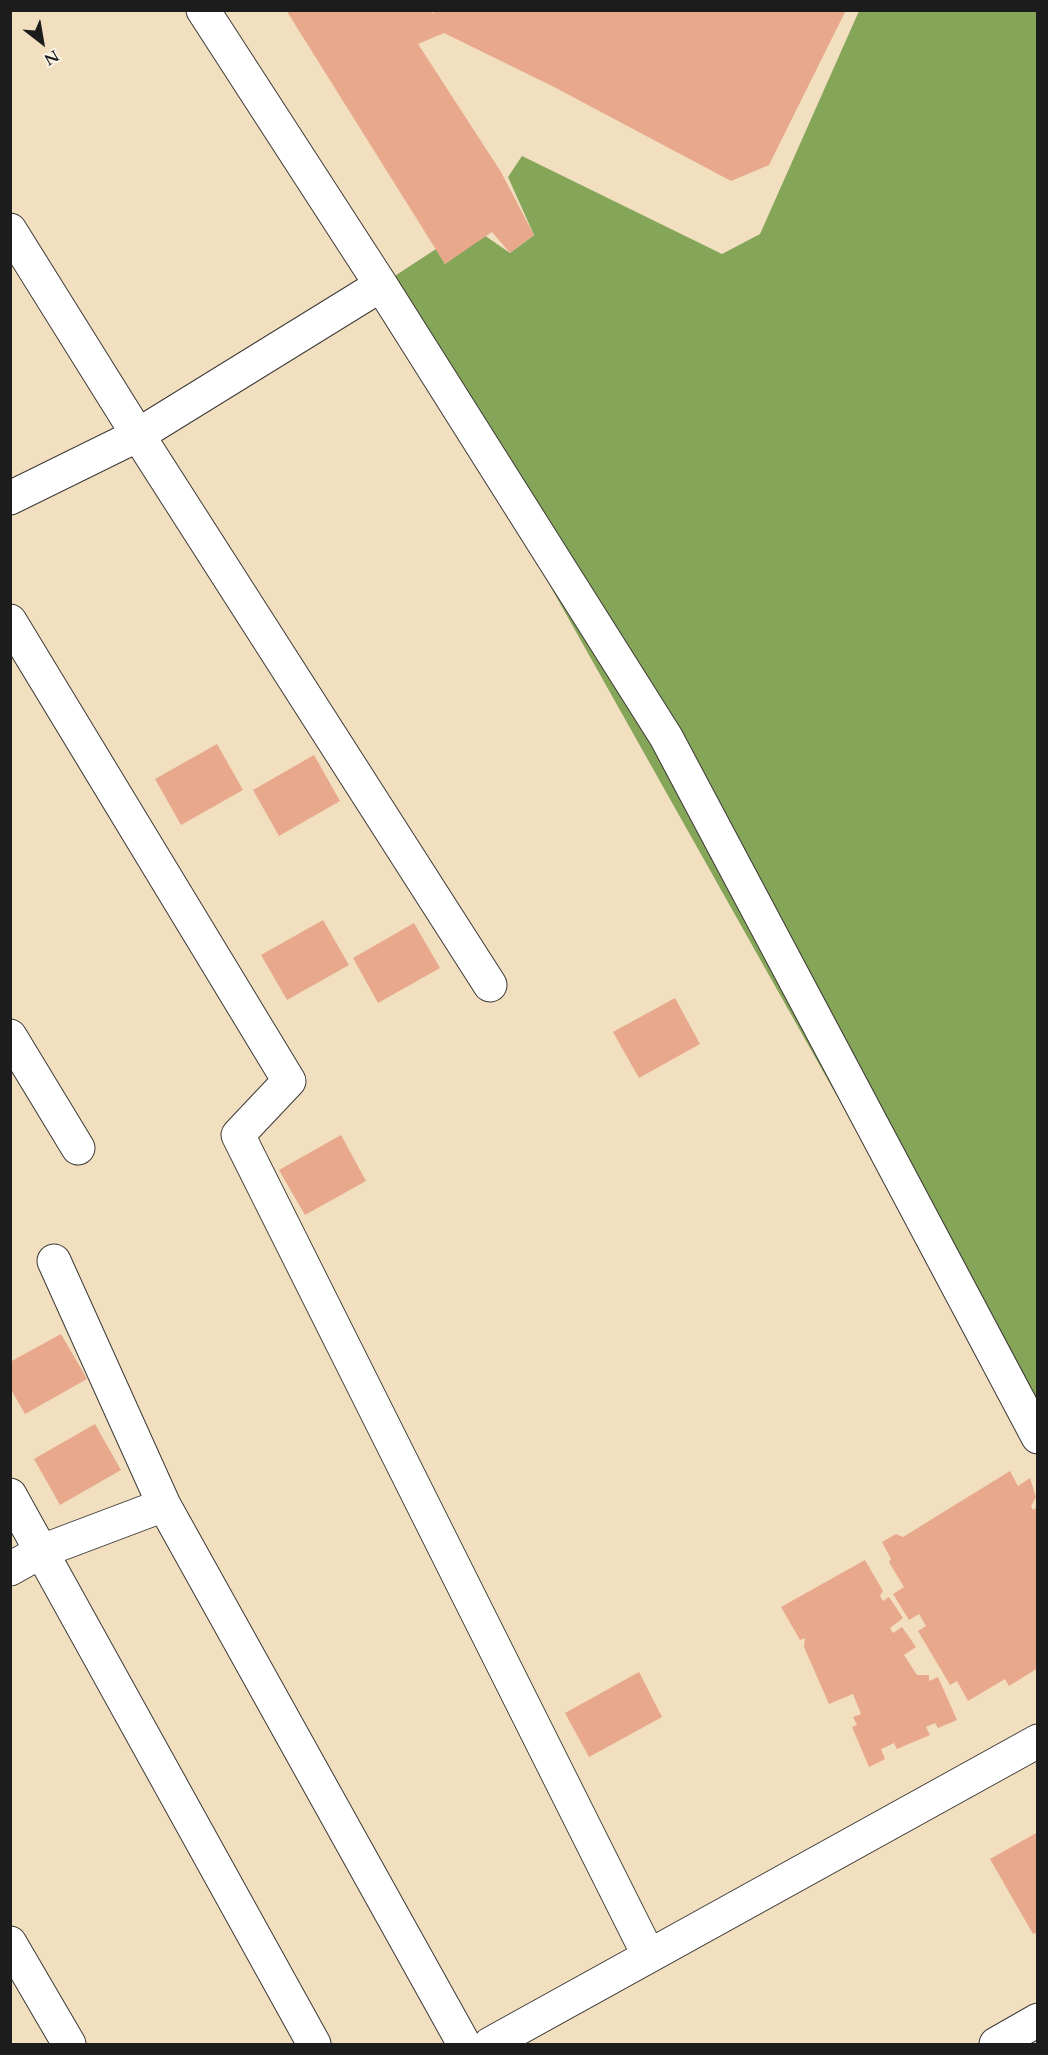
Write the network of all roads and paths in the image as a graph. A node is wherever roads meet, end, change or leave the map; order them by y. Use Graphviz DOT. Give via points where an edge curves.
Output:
graph roads {
  1 [pos="203,10"];
  2 [pos="10,230"];
  3 [pos="381,285"];
  4 [pos="138,435"];
  5 [pos="10,498"];
  6 [pos="10,621"];
  7 [pos="490,985"];
  8 [pos="10,1036"];
  9 [pos="78,1148"];
  10 [pos="54,1261"];
  11 [pos="1038,1437"];
  12 [pos="10,1495"];
  13 [pos="164,1505"];
  14 [pos="42,1551"];
  15 [pos="10,1569"];
  16 [pos="1038,1741"];
  17 [pos="10,1943"];
  18 [pos="649,1956"];
  19 [pos="1038,2020"];
  20 [pos="69,2044"];
  21 [pos="314,2044"];
  22 [pos="464,2044"];
  23 [pos="490,2044"];
  24 [pos="996,2044"];
  1 -- 3 [label="street"];
  2 -- 4 [label="street"];
  3 -- 4 [label="street"];
  3 -- 11 [label="street" via="666,737"];
  4 -- 5 [label="street"];
  4 -- 7 [label="street"];
  6 -- 18 [label="street" via="289,1081 238,1135"];
  8 -- 9 [label="street"];
  10 -- 13 [label="street"];
  12 -- 14 [label="street"];
  13 -- 14 [label="street"];
  13 -- 22 [label="street"];
  14 -- 15 [label="street"];
  14 -- 21 [label="street"];
  16 -- 18 [label="street"];
  17 -- 20 [label="street"];
  18 -- 23 [label="street"];
  19 -- 24 [label="street"];
}
